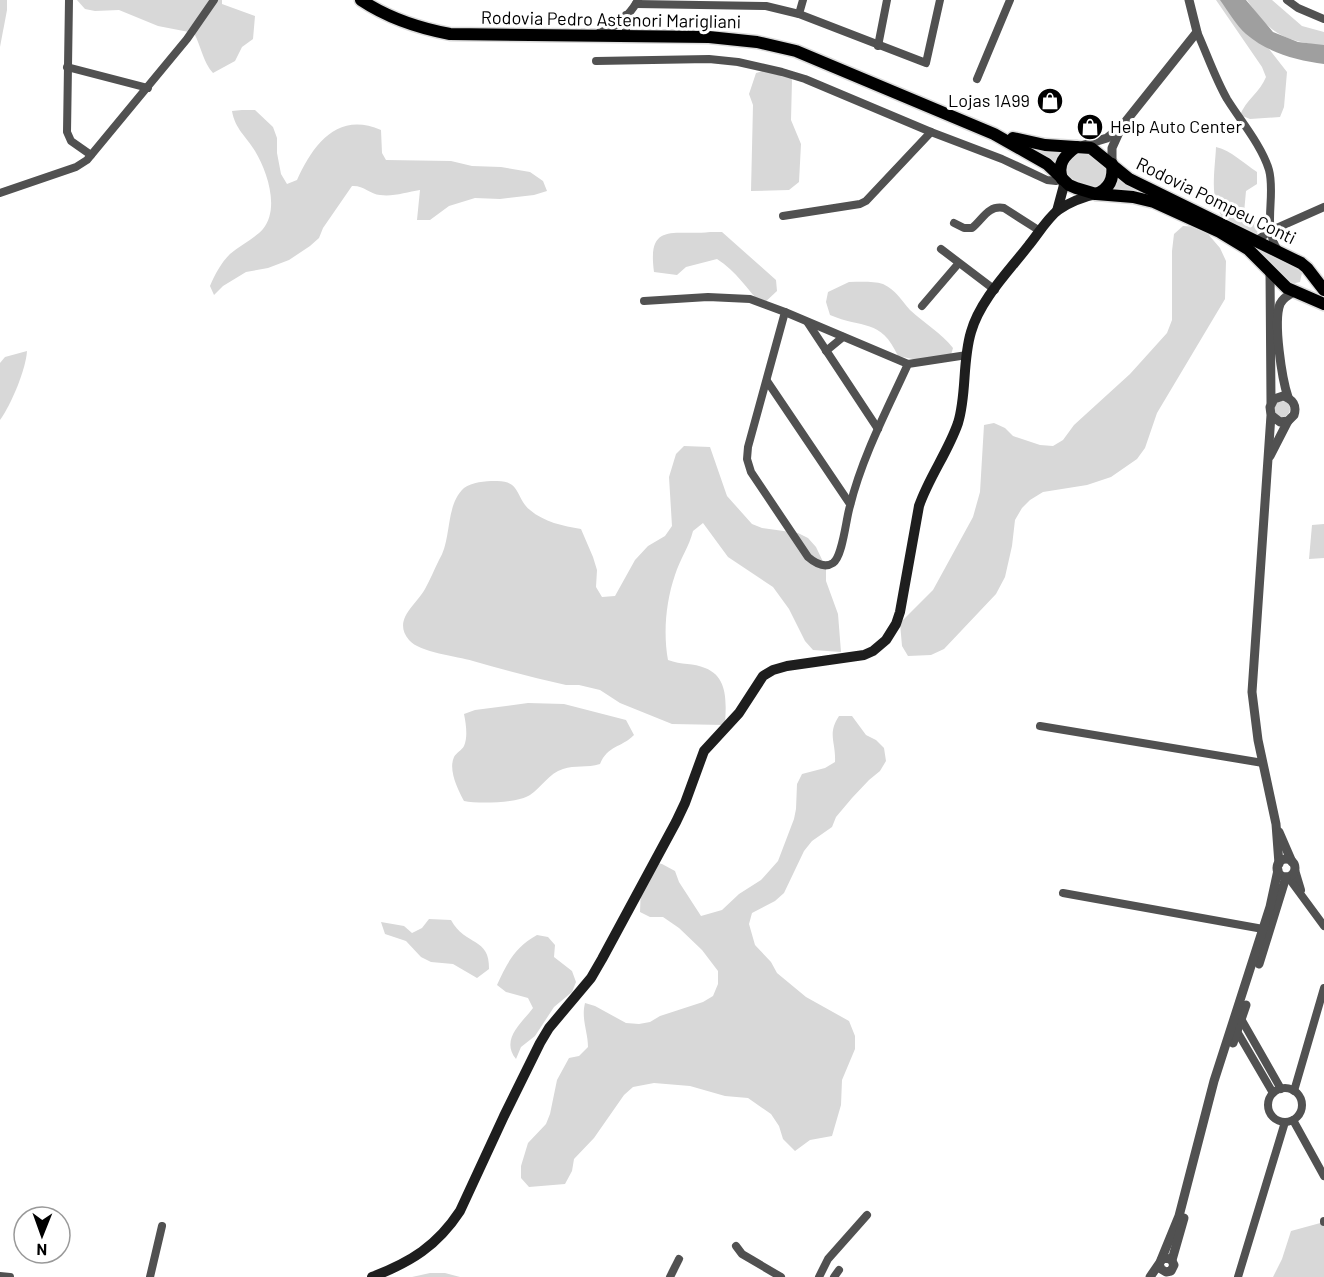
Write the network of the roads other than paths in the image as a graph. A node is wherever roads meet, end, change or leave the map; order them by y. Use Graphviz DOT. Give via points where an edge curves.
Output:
graph roads {
  1 [pos="69,0"];
  2 [pos="214,0"];
  3 [pos="361,0"];
  4 [pos="803,0"];
  5 [pos="887,0"];
  6 [pos="940,0"];
  7 [pos="1189,0"];
  8 [pos="1287,0"];
  9 [pos="1007,1"];
  10 [pos="637,2"];
  11 [pos="702,2"];
  12 [pos="767,3"];
  13 [pos="799,14"];
  14 [pos="626,15"];
  15 [pos="1324,19"];
  16 [pos="1197,32"];
  17 [pos="590,34"];
  18 [pos="626,35"];
  19 [pos="878,46"];
  20 [pos="596,61"];
  21 [pos="67,67"];
  22 [pos="977,79"];
  23 [pos="148,88"];
  24 [pos="1122,126"];
  25 [pos="931,132"];
  26 [pos="994,134"];
  27 [pos="1076,147"];
  28 [pos="91,155"];
  29 [pos="1112,164"];
  30 [pos="1062,179"];
  31 [pos="0,193"];
  32 [pos="1096,194"];
  33 [pos="1324,207"];
  34 [pos="1057,211"];
  35 [pos="783,216"];
  36 [pos="954,223"];
  37 [pos="1040,231"];
  38 [pos="1270,231"];
  39 [pos="1255,242"];
  40 [pos="941,249"];
  41 [pos="1282,255"];
  42 [pos="958,264"];
  43 [pos="1307,268"];
  44 [pos="1270,271"];
  45 [pos="994,290"];
  46 [pos="1324,290"];
  47 [pos="1294,292"];
  48 [pos="644,301"];
  49 [pos="1324,304"];
  50 [pos="922,306"];
  51 [pos="786,312"];
  52 [pos="807,322"];
  53 [pos="843,337"];
  54 [pos="826,351"];
  55 [pos="967,355"];
  56 [pos="908,364"];
  57 [pos="767,381"];
  58 [pos="1288,398"];
  59 [pos="1271,403"];
  60 [pos="1271,415"];
  61 [pos="1288,421"];
  62 [pos="878,429"];
  63 [pos="1268,461"];
  64 [pos="850,504"];
  65 [pos="1040,726"];
  66 [pos="1263,763"];
  67 [pos="1276,824"];
  68 [pos="1278,867"];
  69 [pos="1290,872"];
  70 [pos="1063,893"];
  71 [pos="1324,926"];
  72 [pos="1263,929"];
  73 [pos="1324,988"];
  74 [pos="1237,1022"];
  75 [pos="1266,1072"];
  76 [pos="1294,1090"];
  77 [pos="1277,1091"];
  78 [pos="1289,1121"];
  79 [pos="1324,1176"];
  80 [pos="867,1215"];
  81 [pos="162,1227"];
  82 [pos="736,1246"];
  83 [pos="679,1258"];
  84 [pos="1166,1270"];
  85 [pos="0,1276"];
  86 [pos="10,1277"];
  87 [pos="150,1277"];
  88 [pos="372,1277"];
  89 [pos="670,1277"];
  90 [pos="781,1277"];
  91 [pos="819,1277"];
  92 [pos="1150,1277"];
  93 [pos="1238,1277"];
  1 -- 21 [label="street"];
  2 -- 23 [label="street"];
  3 -- 17 [label="main road, Rodovia Pedro Astenori Marigliani" via="399,20 450,34"];
  4 -- 13 [label="street"];
  5 -- 19 [label="street"];
  6 -- 19 [label="street" via="926,63"];
  7 -- 16 [label="street"];
  8 -- 15 [label="street"];
  9 -- 22 [label="street"];
  10 -- 11 [label="street"];
  10 -- 14 [label="street"];
  11 -- 12 [label="street"];
  12 -- 13 [label="street"];
  13 -- 19 [label="street"];
  14 -- 17 [label="street" via="606,31"];
  14 -- 18 [label="street"];
  16 -- 24 [label="street"];
  16 -- 38 [label="street" via="1222,90 1268,168"];
  17 -- 18 [label="main road, Rodovia Pedro Astenori Marigliani"];
  18 -- 26 [label="main road, Rodovia Pedro Astenori Marigliani" via="709,37 774,45 818,59"];
  20 -- 25 [label="street" via="709,58 761,66 806,79"];
  21 -- 23 [label="street"];
  21 -- 28 [label="street" via="69,137"];
  23 -- 28 [label="street"];
  24 -- 27 [label="street" via="1107,138"];
  24 -- 29 [label="street" via="1112,148"];
  25 -- 30 [label="street" via="1047,180"];
  25 -- 35 [label="street" via="866,201"];
  26 -- 27 [label="main road, Rodovia Pedro Astenori Marigliani"];
  26 -- 30 [label="main road, Rodovia Pedro Astenori Marigliani" via="1047,164"];
  27 -- 29 [label="main road, Rodovia Pedro Astenori Marigliani" via="1091,148"];
  27 -- 30 [label="main road" via="1061,163"];
  28 -- 31 [label="street" via="76,167"];
  29 -- 32 [label="main road" via="1108,186"];
  29 -- 39 [label="main road, Rodovia Pompeu Conti" via="1129,179"];
  30 -- 32 [label="main road, Rodovia Pedro Astenori Marigliani" via="1076,189"];
  30 -- 34 [label="main road"];
  32 -- 34 [label="main road"];
  32 -- 44 [label="main road, Rodovia Pompeu Conti" via="1143,199 1182,214 1237,242"];
  33 -- 38 [label="street"];
  34 -- 37 [label="main road"];
  36 -- 37 [label="street" via="972,228 988,211 998,207"];
  37 -- 45 [label="main road"];
  38 -- 39 [label="street"];
  38 -- 41 [label="street"];
  39 -- 41 [label="main road, Rodovia Pompeu Conti"];
  40 -- 42 [label="street"];
  41 -- 43 [label="main road, Rodovia Pompeu Conti"];
  42 -- 45 [label="street"];
  42 -- 50 [label="street"];
  43 -- 46 [label="main road"];
  43 -- 47 [label="main road" via="1304,284"];
  44 -- 47 [label="main road, Rodovia Pompeu Conti"];
  44 -- 59 [label="street"];
  45 -- 55 [label="main road" via="976,319"];
  47 -- 49 [label="main road, Rodovia Pompeu Conti"];
  47 -- 58 [label="street" via="1281,302 1278,315 1280,371"];
  48 -- 51 [label="street" via="739,297"];
  51 -- 52 [label="street"];
  51 -- 57 [label="street"];
  52 -- 53 [label="street"];
  52 -- 54 [label="street"];
  53 -- 54 [label="street"];
  53 -- 56 [label="street"];
  54 -- 62 [label="street"];
  55 -- 56 [label="street"];
  55 -- 88 [label="main road" via="960,413 919,506 900,612 892,632 864,655 787,666 764,676 740,712 704,751 676,822 591,978 540,1043 452,1224 418,1256"];
  56 -- 62 [label="street"];
  57 -- 64 [label="street"];
  57 -- 64 [label="street" via="748,447 749,466 816,564 825,566 835,561"];
  58 -- 59 [label="street" via="1279,397"];
  58 -- 61 [label="street" via="1295,411"];
  59 -- 60 [label="street"];
  60 -- 61 [label="street" via="1276,420"];
  60 -- 63 [label="street"];
  61 -- 63 [label="street"];
  62 -- 64 [label="street"];
  63 -- 66 [label="street" via="1252,692"];
  65 -- 66 [label="street"];
  66 -- 67 [label="street"];
  67 -- 68 [label="street"];
  67 -- 69 [label="street"];
  68 -- 69 [label="street" via="1281,875"];
  68 -- 69 [label="street" via="1283,860"];
  68 -- 72 [label="street"];
  69 -- 71 [label="street"];
  69 -- 74 [label="street"];
  70 -- 72 [label="street"];
  72 -- 74 [label="street"];
  73 -- 76 [label="street"];
  74 -- 75 [label="street"];
  74 -- 75 [label="street"];
  74 -- 84 [label="street"];
  75 -- 77 [label="street"];
  76 -- 77 [label="street"];
  76 -- 78 [label="street" via="1302,1105 1299,1114"];
  77 -- 78 [label="street" via="1269,1100 1269,1109 1273,1116"];
  78 -- 79 [label="street"];
  78 -- 93 [label="street"];
  80 -- 91 [label="street" via="828,1259"];
  81 -- 87 [label="street"];
  82 -- 90 [label="street" via="742,1254"];
  83 -- 89 [label="street"];
  84 -- 92 [label="street"];
  85 -- 86 [label="street"];
}
